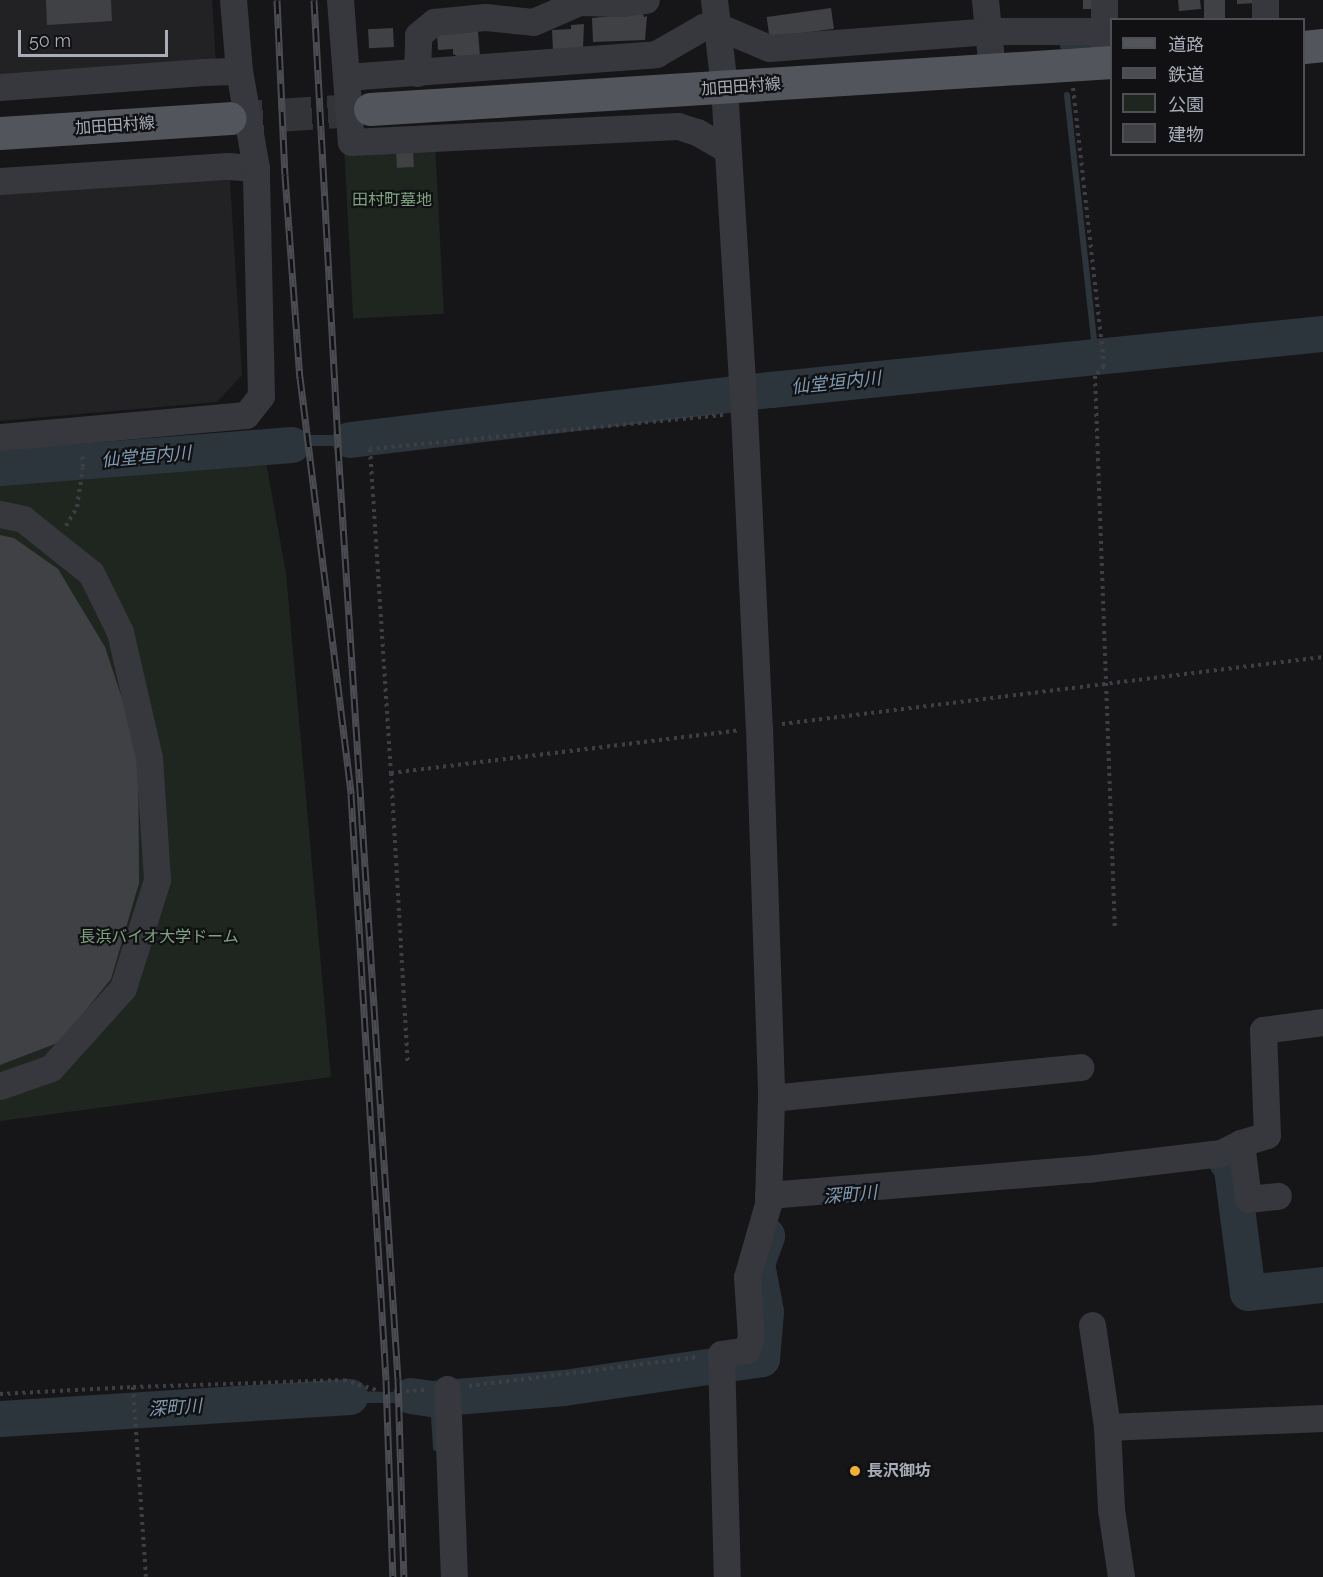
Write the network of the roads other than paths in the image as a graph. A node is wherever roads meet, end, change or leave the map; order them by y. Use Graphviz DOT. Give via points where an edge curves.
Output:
graph roads {
  1 [pos="233,0"];
  2 [pos="340,0"];
  3 [pos="646,0"];
  4 [pos="985,0"];
  5 [pos="1104,0"];
  6 [pos="1265,0"];
  7 [pos="716,13"];
  8 [pos="1265,18"];
  9 [pos="988,31"];
  10 [pos="1323,45"];
  11 [pos="1107,47"];
  12 [pos="1305,47"];
  13 [pos="992,70"];
  14 [pos="239,71"];
  15 [pos="417,73"];
  16 [pos="346,77"];
  17 [pos="0,87"];
  18 [pos="724,87"];
  19 [pos="370,109"];
  20 [pos="230,118"];
  21 [pos="0,133"];
  22 [pos="727,149"];
  23 [pos="256,168"];
  24 [pos="0,181"];
  25 [pos="0,437"];
  26 [pos="0,514"];
  27 [pos="1323,1022"];
  28 [pos="1080,1068"];
  29 [pos="0,1086"];
  30 [pos="771,1098"];
  31 [pos="1241,1143"];
  32 [pos="768,1196"];
  33 [pos="1278,1196"];
  34 [pos="1092,1325"];
  35 [pos="447,1389"];
  36 [pos="1323,1418"];
  37 [pos="1107,1427"];
  38 [pos="454,1577"];
  39 [pos="727,1577"];
  40 [pos="1121,1577"];
  1 -- 14 [label="street"];
  2 -- 16 [label="street"];
  3 -- 15 [label="street" via="588,0 533,22 484,17 434,22 418,35"];
  4 -- 9 [label="street"];
  5 -- 11 [label="street"];
  6 -- 8 [label="street"];
  7 -- 9 [label="street" via="769,48"];
  7 -- 15 [label="street" via="702,27 656,54"];
  7 -- 18 [label="street"];
  9 -- 11 [label="street"];
  9 -- 13 [label="street"];
  10 -- 12 [label="main road"];
  11 -- 13 [label="main road, 加田田村線" via="1070,65"];
  13 -- 18 [label="main road, 加田田村線"];
  14 -- 17 [label="street"];
  14 -- 23 [label="street"];
  15 -- 16 [label="street"];
  16 -- 22 [label="street" via="351,142 678,126"];
  18 -- 19 [label="main road, 加田田村線"];
  18 -- 22 [label="street"];
  20 -- 21 [label="main road, 加田田村線"];
  22 -- 30 [label="street" via="759,727"];
  23 -- 24 [label="street" via="228,166"];
  23 -- 25 [label="street" via="261,396 246,415"];
  26 -- 29 [label="street" via="23,519 91,573 120,632 149,758 157,880 123,988 51,1068"];
  27 -- 31 [label="street" via="1263,1030 1267,1135"];
  28 -- 30 [label="street"];
  30 -- 32 [label="street"];
  31 -- 32 [label="street" via="1221,1153 1087,1169"];
  31 -- 33 [label="street" via="1248,1199"];
  32 -- 39 [label="street" via="747,1277 751,1337 747,1350 721,1354"];
  34 -- 37 [label="street"];
  35 -- 38 [label="street"];
  36 -- 37 [label="street"];
  37 -- 40 [label="street"];
}
